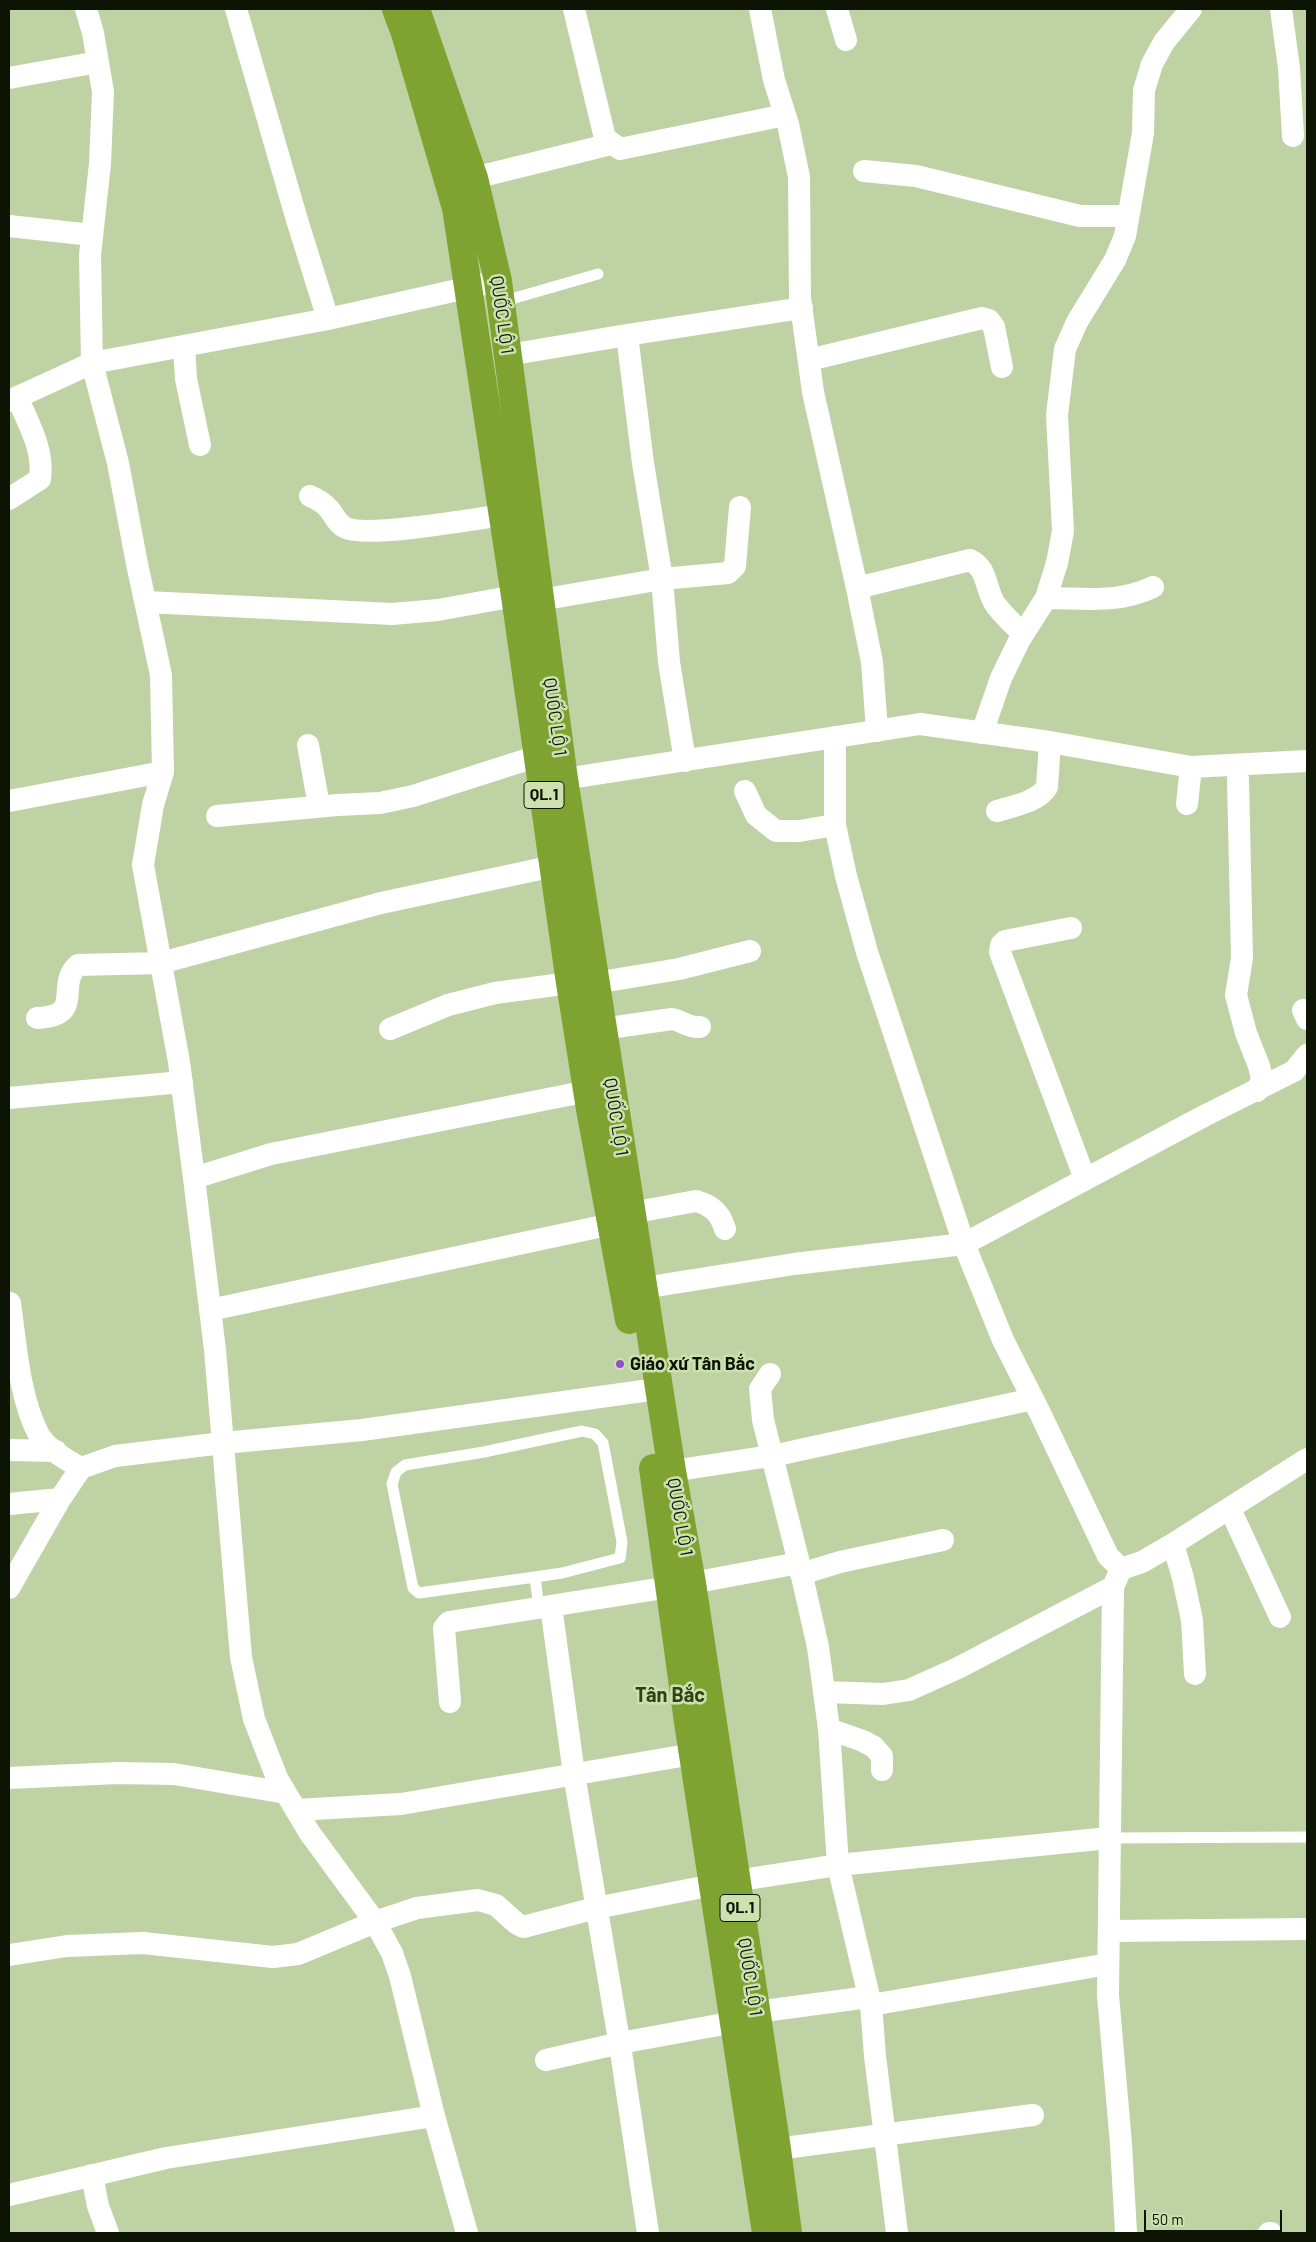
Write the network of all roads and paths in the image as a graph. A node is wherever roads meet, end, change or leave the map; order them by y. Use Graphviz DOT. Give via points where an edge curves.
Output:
graph roads {
  1 [pos="86,9"];
  2 [pos="236,9"];
  3 [pos="396,9"];
  4 [pos="416,9"];
  5 [pos="574,9"];
  6 [pos="760,9"];
  7 [pos="836,9"];
  8 [pos="1191,9"];
  9 [pos="1281,9"];
  10 [pos="846,40"];
  11 [pos="98,62"];
  12 [pos="9,78"];
  13 [pos="785,115"];
  14 [pos="1292,136"];
  15 [pos="612,144"];
  16 [pos="864,171"];
  17 [pos="474,178"];
  18 [pos="1128,216"];
  19 [pos="9,226"];
  20 [pos="92,236"];
  21 [pos="598,274"];
  22 [pos="500,292"];
  23 [pos="470,298"];
  24 [pos="802,308"];
  25 [pos="328,319"];
  26 [pos="626,336"];
  27 [pos="184,346"];
  28 [pos="508,355"];
  29 [pos="808,360"];
  30 [pos="92,363"];
  31 [pos="1002,367"];
  32 [pos="13,399"];
  33 [pos="200,445"];
  34 [pos="310,496"];
  35 [pos="9,499"];
  36 [pos="740,507"];
  37 [pos="503,515"];
  38 [pos="662,579"];
  39 [pos="1153,587"];
  40 [pos="857,588"];
  41 [pos="528,598"];
  42 [pos="1046,598"];
  43 [pos="146,602"];
  44 [pos="1023,634"];
  45 [pos="877,731"];
  46 [pos="982,733"];
  47 [pos="835,737"];
  48 [pos="1050,742"];
  49 [pos="308,745"];
  50 [pos="538,756"];
  51 [pos="685,761"];
  52 [pos="1307,761"];
  53 [pos="1191,767"];
  54 [pos="163,772"];
  55 [pos="1238,779"];
  56 [pos="564,780"];
  57 [pos="744,791"];
  58 [pos="9,801"];
  59 [pos="1187,804"];
  60 [pos="320,806"];
  61 [pos="997,811"];
  62 [pos="217,816"];
  63 [pos="835,825"];
  64 [pos="554,866"];
  65 [pos="1071,928"];
  66 [pos="750,951"];
  67 [pos="161,962"];
  68 [pos="583,983"];
  69 [pos="37,1018"];
  70 [pos="700,1027"];
  71 [pos="390,1029"];
  72 [pos="602,1029"];
  73 [pos="1307,1055"];
  74 [pos="182,1082"];
  75 [pos="588,1091"];
  76 [pos="1257,1091"];
  77 [pos="9,1098"];
  78 [pos="194,1178"];
  79 [pos="1085,1179"];
  80 [pos="621,1218"];
  81 [pos="725,1229"];
  82 [pos="964,1244"];
  83 [pos="643,1288"];
  84 [pos="10,1303"];
  85 [pos="210,1310"];
  86 [pos="13,1360"];
  87 [pos="770,1374"];
  88 [pos="642,1391"];
  89 [pos="1033,1399"];
  90 [pos="223,1443"];
  91 [pos="9,1450"];
  92 [pos="56,1451"];
  93 [pos="772,1456"];
  94 [pos="1307,1459"];
  95 [pos="81,1468"];
  96 [pos="672,1471"];
  97 [pos="60,1498"];
  98 [pos="9,1504"];
  99 [pos="1230,1509"];
  100 [pos="943,1540"];
  101 [pos="1173,1544"];
  102 [pos="800,1569"];
  103 [pos="535,1577"];
  104 [pos="1117,1578"];
  105 [pos="681,1585"];
  106 [pos="9,1588"];
  107 [pos="545,1607"];
  108 [pos="1280,1617"];
  109 [pos="1195,1674"];
  110 [pos="824,1692"];
  111 [pos="450,1702"];
  112 [pos="829,1729"];
  113 [pos="693,1754"];
  114 [pos="882,1770"];
  115 [pos="574,1774"];
  116 [pos="9,1778"];
  117 [pos="291,1801"];
  118 [pos="1109,1838"];
  119 [pos="1307,1838"];
  120 [pos="838,1865"];
  121 [pos="724,1883"];
  122 [pos="596,1908"];
  123 [pos="375,1922"];
  124 [pos="1307,1929"];
  125 [pos="1109,1932"];
  126 [pos="9,1955"];
  127 [pos="1108,1964"];
  128 [pos="870,2001"];
  129 [pos="745,2017"];
  130 [pos="620,2043"];
  131 [pos="546,2060"];
  132 [pos="1033,2115"];
  133 [pos="434,2116"];
  134 [pos="885,2135"];
  135 [pos="777,2150"];
  136 [pos="92,2175"];
  137 [pos="9,2195"];
  138 [pos="108,2233"];
  139 [pos="467,2233"];
  140 [pos="648,2233"];
  141 [pos="766,2233"];
  142 [pos="788,2233"];
  143 [pos="897,2233"];
  144 [pos="1130,2233"];
  1 -- 11 [label="street"];
  2 -- 25 [label="street"];
  3 -- 23 [label="highway, QUỐC LỘ 1 / QL.1" via="456,208"];
  4 -- 17 [label="highway, QUỐC LỘ 1 / QL.1"];
  5 -- 15 [label="street" via="604,134"];
  6 -- 13 [label="street" via="774,80"];
  7 -- 10 [label="street"];
  8 -- 18 [label="street" via="1164,42 1144,90 1143,133"];
  9 -- 14 [label="street" via="1289,68"];
  11 -- 12 [label="street"];
  11 -- 20 [label="street" via="103,92"];
  13 -- 15 [label="street" via="624,149"];
  13 -- 24 [label="street" via="800,177"];
  15 -- 17 [label="street"];
  16 -- 18 [label="street" via="916,176 1080,216"];
  17 -- 22 [label="highway, QUỐC LỘ 1 / QL.1"];
  18 -- 42 [label="street" via="1125,236 1115,260 1077,322 1066,349 1057,415 1063,531"];
  19 -- 20 [label="street"];
  20 -- 30 [label="street"];
  21 -- 22 [label="lane"];
  22 -- 23 [label="highway"];
  22 -- 28 [label="highway, QUỐC LỘ 1 / QL.1"];
  23 -- 25 [label="street"];
  23 -- 37 [label="highway, QUỐC LỘ 1 / QL.1"];
  24 -- 26 [label="street"];
  24 -- 29 [label="street"];
  25 -- 27 [label="street"];
  26 -- 28 [label="street"];
  26 -- 38 [label="street"];
  27 -- 30 [label="street"];
  27 -- 33 [label="street" via="186,378"];
  28 -- 41 [label="highway, QUỐC LỘ 1 / QL.1"];
  29 -- 31 [label="street" via="982,318 990,320 994,327"];
  29 -- 40 [label="street"];
  30 -- 32 [label="street"];
  30 -- 43 [label="street" via="118,463"];
  32 -- 35 [label="street" via="38,448 42,466 40,479"];
  34 -- 37 [label="street" via="321,501 337,522 350,530 382,530"];
  36 -- 38 [label="street" via="733,570 722,575"];
  37 -- 41 [label="highway, QUỐC LỘ 1 / QL.1"];
  38 -- 41 [label="street"];
  38 -- 51 [label="street" via="669,662"];
  39 -- 42 [label="street" via="1135,596 1117,599"];
  40 -- 44 [label="street" via="970,560 978,564 984,574 996,604"];
  40 -- 45 [label="street" via="872,662"];
  41 -- 43 [label="street" via="392,614"];
  41 -- 50 [label="highway, QUỐC LỘ 1 / QL.1"];
  41 -- 56 [label="highway, QUỐC LỘ 1 / QL.1"];
  42 -- 44 [label="street"];
  43 -- 54 [label="street" via="162,675"];
  44 -- 46 [label="street" via="1001,678"];
  45 -- 46 [label="street" via="920,724"];
  45 -- 47 [label="street"];
  46 -- 48 [label="street"];
  47 -- 51 [label="street"];
  47 -- 63 [label="street"];
  48 -- 53 [label="street"];
  48 -- 61 [label="street" via="1044,792"];
  49 -- 60 [label="street"];
  50 -- 60 [label="street" via="388,802"];
  50 -- 64 [label="highway, QUỐC LỘ 1 / QL.1"];
  51 -- 56 [label="street"];
  52 -- 53 [label="street"];
  53 -- 59 [label="street"];
  54 -- 58 [label="street"];
  54 -- 67 [label="street" via="153,805 143,865"];
  55 -- 76 [label="street" via="1242,958 1236,995 1262,1079"];
  56 -- 68 [label="highway, QUỐC LỘ 1 / QL.1"];
  57 -- 63 [label="street" via="756,815 776,831"];
  60 -- 62 [label="street"];
  63 -- 82 [label="street" via="867,952"];
  64 -- 67 [label="street" via="381,902"];
  64 -- 68 [label="highway, QUỐC LỘ 1 / QL.1"];
  65 -- 79 [label="street" via="1005,942 1000,952"];
  66 -- 68 [label="street" via="679,969"];
  67 -- 69 [label="street" via="78,965 70,973 68,1000 63,1011 52,1017"];
  67 -- 74 [label="street"];
  68 -- 71 [label="street" via="495,993 448,1005"];
  68 -- 72 [label="highway, QUỐC LỘ 1 / QL.1"];
  68 -- 75 [label="highway, QUỐC LỘ 1 / QL.1"];
  70 -- 72 [label="street" via="691,1028 672,1019"];
  72 -- 80 [label="highway, QUỐC LỘ 1 / QL.1"];
  73 -- 76 [label="street" via="1294,1071"];
  74 -- 77 [label="street"];
  74 -- 78 [label="street"];
  75 -- 78 [label="street" via="271,1154"];
  75 -- 80 [label="highway, QUỐC LỘ 1 / QL.1"];
  76 -- 79 [label="street"];
  78 -- 85 [label="street"];
  79 -- 82 [label="street"];
  80 -- 81 [label="street" via="696,1201 707,1204 720,1214"];
  80 -- 83 [label="highway, QUỐC LỘ 1 / QL.1"];
  80 -- 85 [label="street"];
  80 -- 88 [label="highway, QUỐC LỘ 1 / QL.1"];
  82 -- 83 [label="street" via="794,1264"];
  82 -- 89 [label="street" via="1003,1340"];
  83 -- 96 [label="highway, QUỐC LỘ 1 / QL.1"];
  84 -- 86 [label="street"];
  85 -- 90 [label="street"];
  86 -- 92 [label="street" via="40,1436"];
  87 -- 93 [label="street" via="760,1389"];
  88 -- 90 [label="street" via="362,1430"];
  88 -- 105 [label="highway, QUỐC LỘ 1 / QL.1"];
  89 -- 93 [label="street"];
  89 -- 104 [label="street"];
  90 -- 95 [label="street" via="115,1456"];
  90 -- 117 [label="street" via="241,1657 254,1719 277,1778"];
  91 -- 92 [label="street"];
  92 -- 95 [label="street"];
  93 -- 96 [label="street"];
  93 -- 102 [label="street"];
  94 -- 99 [label="street"];
  95 -- 97 [label="street"];
  96 -- 105 [label="highway, QUỐC LỘ 1 / QL.1"];
  97 -- 98 [label="street"];
  97 -- 106 [label="street"];
  99 -- 101 [label="street"];
  99 -- 108 [label="street"];
  100 -- 102 [label="street"];
  101 -- 104 [label="street"];
  101 -- 109 [label="street" via="1192,1620"];
  102 -- 105 [label="street"];
  102 -- 110 [label="street" via="818,1647"];
  103 -- 103 [label="lane" via="419,1593 412,1588 392,1484 396,1472 405,1466 582,1431 595,1434 604,1452 622,1542 620,1558"];
  103 -- 107 [label="lane"];
  104 -- 110 [label="street" via="958,1668 909,1690 883,1694"];
  104 -- 118 [label="street"];
  105 -- 107 [label="street"];
  105 -- 113 [label="highway, QUỐC LỘ 1 / QL.1"];
  105 -- 121 [label="highway, QUỐC LỘ 1 / QL.1"];
  107 -- 111 [label="street" via="445,1624"];
  107 -- 115 [label="street"];
  110 -- 112 [label="street"];
  112 -- 114 [label="street" via="874,1746 882,1756"];
  112 -- 120 [label="street"];
  113 -- 115 [label="street"];
  113 -- 121 [label="highway, QUỐC LỘ 1 / QL.1"];
  115 -- 117 [label="street" via="401,1804"];
  115 -- 122 [label="street"];
  116 -- 117 [label="street" via="174,1774"];
  117 -- 123 [label="street" via="309,1832"];
  118 -- 119 [label="lane"];
  118 -- 120 [label="street"];
  118 -- 125 [label="street"];
  120 -- 121 [label="street"];
  120 -- 128 [label="street"];
  121 -- 122 [label="street"];
  121 -- 129 [label="highway, QUỐC LỘ 1 / QL.1"];
  122 -- 123 [label="street" via="523,1927 496,1904 478,1900 417,1908"];
  122 -- 130 [label="street"];
  123 -- 126 [label="street" via="298,1954 273,1957 143,1943 67,1946"];
  123 -- 133 [label="street" via="400,1976"];
  124 -- 125 [label="street"];
  125 -- 127 [label="street"];
  127 -- 128 [label="street"];
  127 -- 144 [label="street" via="1108,1995"];
  128 -- 129 [label="street"];
  128 -- 134 [label="street"];
  129 -- 130 [label="street"];
  129 -- 135 [label="highway, QUỐC LỘ 1 / QL.1"];
  129 -- 141 [label="highway, QUỐC LỘ 1 / QL.1"];
  130 -- 131 [label="street"];
  130 -- 140 [label="street"];
  132 -- 134 [label="street"];
  133 -- 136 [label="street" via="166,2158"];
  133 -- 139 [label="street"];
  134 -- 135 [label="street"];
  134 -- 143 [label="street"];
  135 -- 142 [label="highway, QUỐC LỘ 1 / QL.1"];
  136 -- 137 [label="street"];
  136 -- 138 [label="street"];
}
